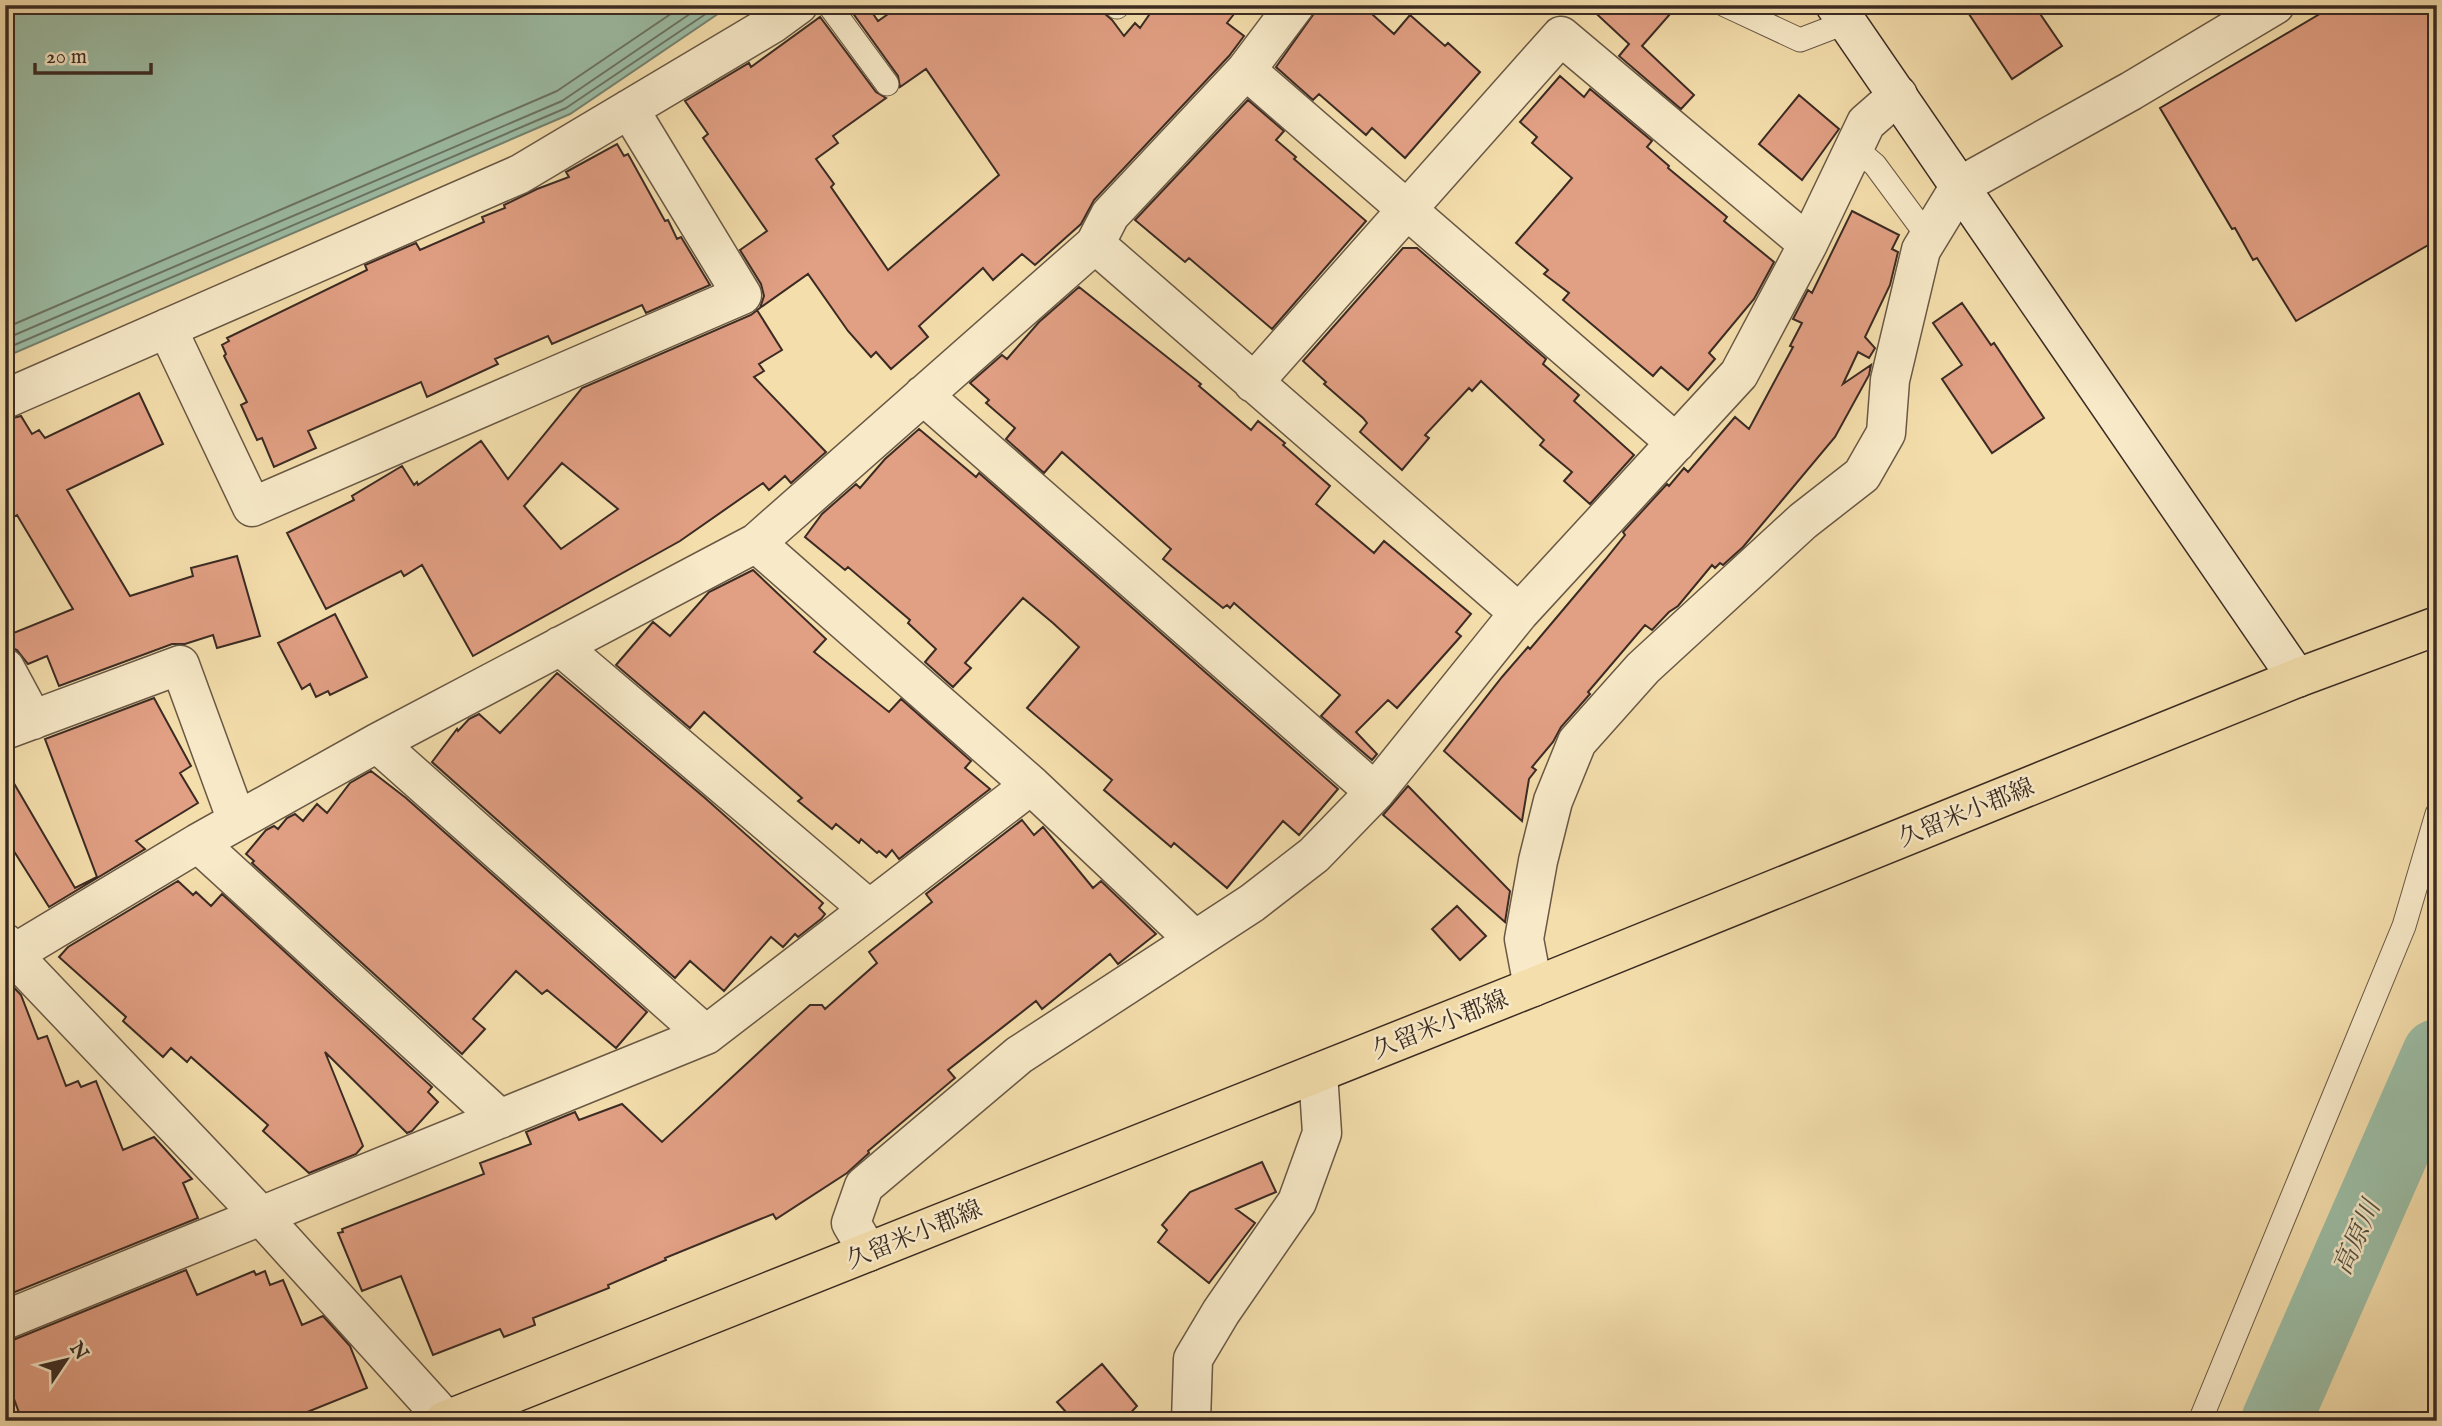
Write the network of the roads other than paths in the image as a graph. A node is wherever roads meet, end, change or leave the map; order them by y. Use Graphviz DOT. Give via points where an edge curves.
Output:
graph roads {
  1 [pos="799,5"];
  2 [pos="829,5"];
  3 [pos="1295,5"];
  4 [pos="1725,5"];
  5 [pos="2275,5"];
  6 [pos="1841,14"];
  7 [pos="1246,70"];
  8 [pos="887,84"];
  9 [pos="1898,95"];
  10 [pos="629,109"];
  11 [pos="1854,147"];
  12 [pos="1960,186"];
  13 [pos="1406,211"];
  14 [pos="1929,237"];
  15 [pos="1095,244"];
  16 [pos="1808,244"];
  17 [pos="167,328"];
  18 [pos="1253,383"];
  19 [pos="923,395"];
  20 [pos="5,399"];
  21 [pos="1676,443"];
  22 [pos="756,543"];
  23 [pos="1519,614"];
  24 [pos="2437,626"];
  25 [pos="560,646"];
  26 [pos="5,668"];
  27 [pos="2297,678"];
  28 [pos="19,725"];
  29 [pos="377,743"];
  30 [pos="1031,785"];
  31 [pos="1375,792"];
  32 [pos="2437,814"];
  33 [pos="237,821"];
  34 [pos="198,843"];
  35 [pos="869,909"];
  36 [pos="1195,940"];
  37 [pos="8,952"];
  38 [pos="1533,987"];
  39 [pos="706,1035"];
  40 [pos="1318,1073"];
  41 [pos="500,1119"];
  42 [pos="261,1216"];
  43 [pos="868,1252"];
  44 [pos="5,1320"];
  45 [pos="445,1420"];
  46 [pos="1191,1421"];
  47 [pos="2200,1421"];
  1 -- 10 [label="street"];
  2 -- 8 [label="lane"];
  3 -- 7 [label="street"];
  4 -- 6 [label="lane" via="1800,40"];
  5 -- 12 [label="street"];
  6 -- 9 [label="street"];
  7 -- 13 [label="street"];
  7 -- 15 [label="street" via="1110,215"];
  9 -- 11 [label="street" via="1866,123"];
  9 -- 12 [label="street"];
  10 -- 17 [label="street" via="520,174"];
  10 -- 17 [label="street" via="742,295 252,507"];
  11 -- 14 [label="lane" via="1875,165"];
  11 -- 16 [label="street"];
  12 -- 14 [label="street"];
  12 -- 27 [label="street"];
  13 -- 16 [label="street" via="1561,36"];
  13 -- 18 [label="street"];
  13 -- 21 [label="street"];
  14 -- 38 [label="street" via="1921,250 1890,380 1886,433 1862,475 1803,520 1643,667 1577,742 1553,802 1538,861 1524,939"];
  15 -- 18 [label="street"];
  15 -- 19 [label="street"];
  16 -- 21 [label="street" via="1739,374"];
  17 -- 20 [label="street"];
  18 -- 23 [label="street"];
  19 -- 22 [label="street"];
  19 -- 31 [label="street"];
  21 -- 23 [label="street"];
  22 -- 25 [label="street"];
  22 -- 30 [label="street"];
  23 -- 31 [label="street"];
  24 -- 27 [label="main road, 久留米小郡線"];
  25 -- 29 [label="street"];
  25 -- 35 [label="street"];
  26 -- 28 [label="street"];
  27 -- 38 [label="main road, 久留米小郡線"];
  28 -- 33 [label="street" via="180,665"];
  29 -- 33 [label="street"];
  29 -- 39 [label="street"];
  30 -- 35 [label="street"];
  30 -- 36 [label="street"];
  31 -- 36 [label="street" via="1314,855"];
  32 -- 47 [label="lane" via="2404,926"];
  33 -- 34 [label="street"];
  34 -- 37 [label="street"];
  34 -- 41 [label="street"];
  35 -- 39 [label="street"];
  36 -- 43 [label="street" via="1019,1055 864,1186 851,1223"];
  37 -- 42 [label="street"];
  38 -- 40 [label="main road, 久留米小郡線"];
  39 -- 41 [label="street"];
  40 -- 43 [label="main road, 久留米小郡線"];
  40 -- 46 [label="street" via="1322,1133 1297,1202 1193,1359"];
  41 -- 42 [label="street"];
  42 -- 44 [label="street"];
  42 -- 45 [label="street"];
  43 -- 45 [label="main road, 久留米小郡線"];
}
